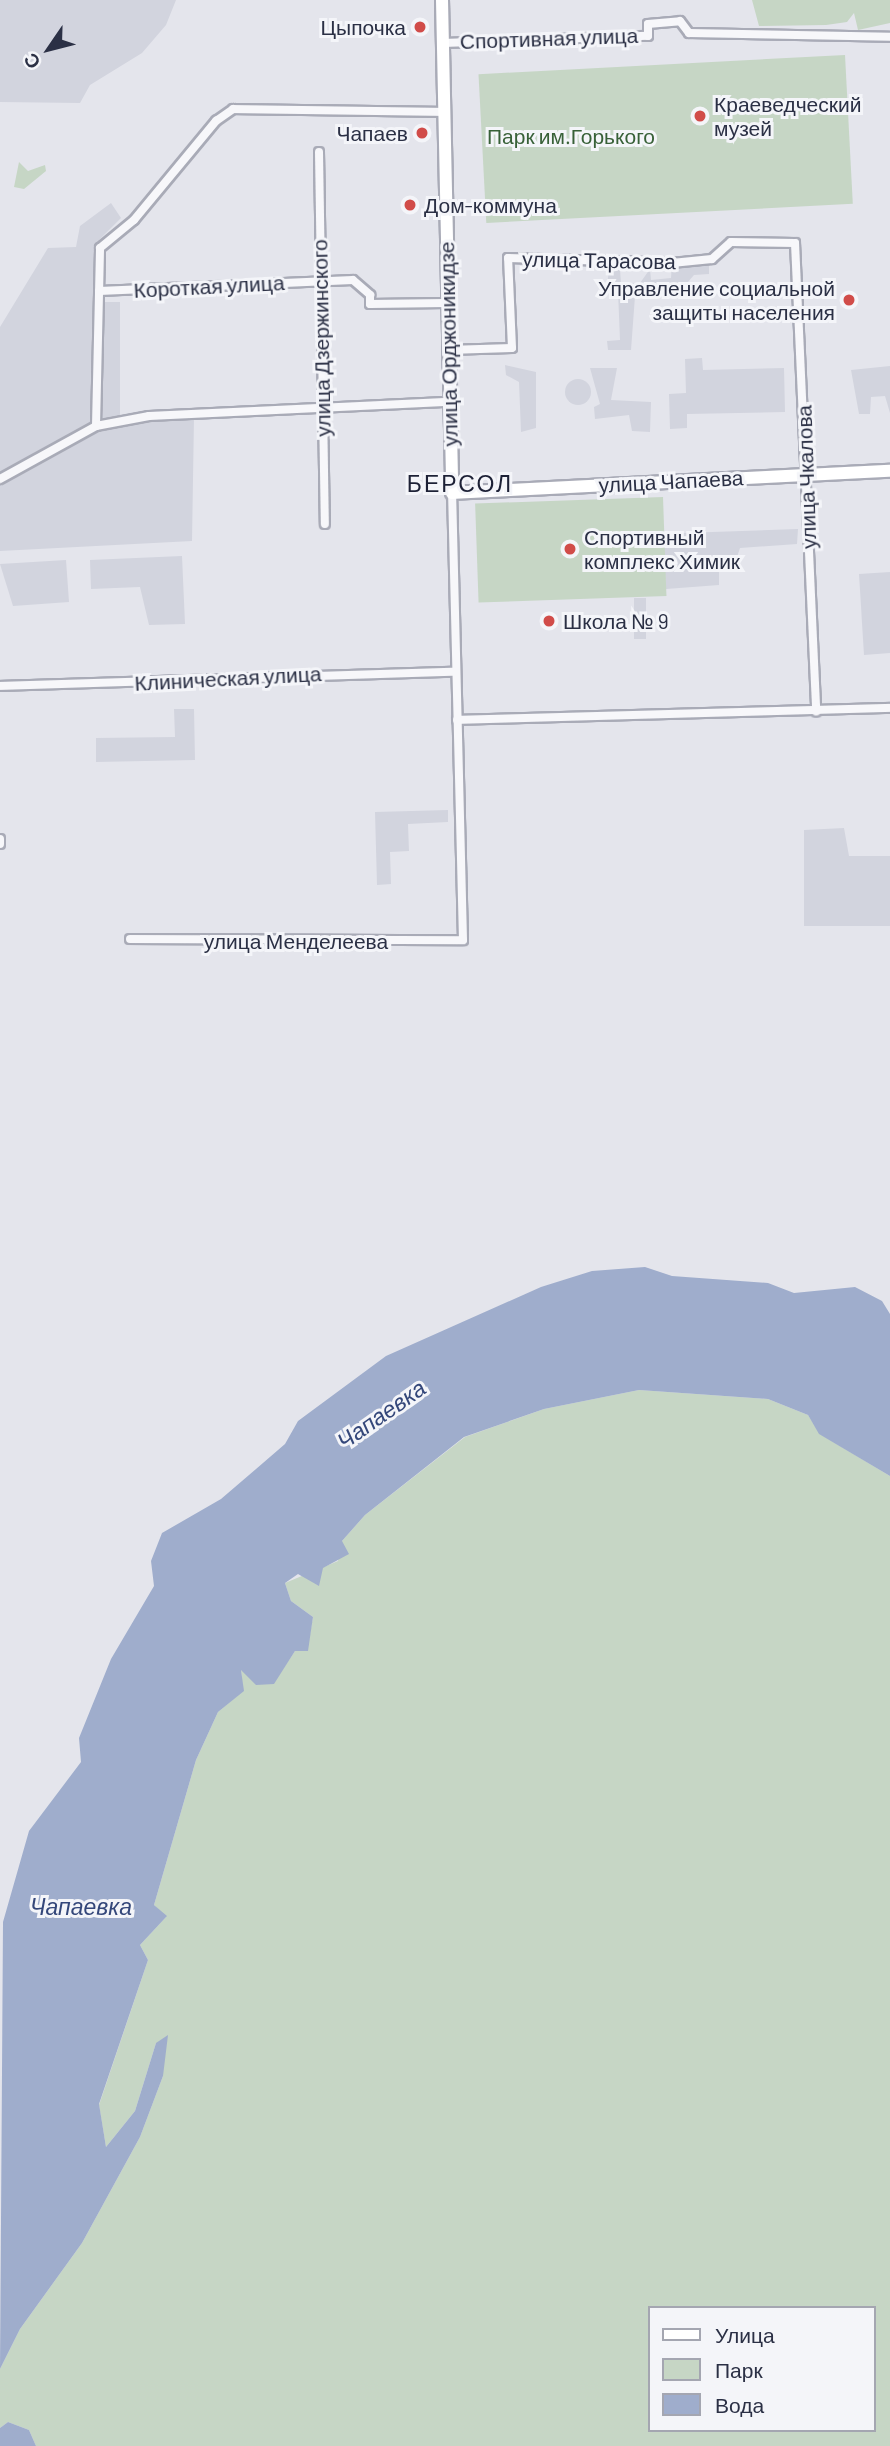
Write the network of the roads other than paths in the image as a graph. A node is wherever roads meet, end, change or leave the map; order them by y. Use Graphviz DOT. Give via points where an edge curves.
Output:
graph roads {
  1 [pos="442,0"];
  2 [pos="890,37"];
  3 [pos="443,43"];
  4 [pos="444,112"];
  5 [pos="319,152"];
  6 [pos="795,243"];
  7 [pos="319,281"];
  8 [pos="99,291"];
  9 [pos="446,303"];
  10 [pos="448,350"];
  11 [pos="450,402"];
  12 [pos="320,406"];
  13 [pos="96,425"];
  14 [pos="890,471"];
  15 [pos="806,474"];
  16 [pos="0,479"];
  17 [pos="452,493"];
  18 [pos="325,524"];
  19 [pos="456,672"];
  20 [pos="0,687"];
  21 [pos="890,708"];
  22 [pos="816,712"];
  23 [pos="457,720"];
  24 [pos="130,939"];
  25 [pos="463,940"];
  1 -- 3 [label="street, улица Орджоникидзе"];
  2 -- 3 [label="street, Спортивная улица" via="690,33 680,20 648,24 648,36"];
  3 -- 4 [label="street, улица Орджоникидзе"];
  4 -- 8 [label="street" via="233,109 134,220 100,248"];
  4 -- 9 [label="street, улица Орджоникидзе"];
  5 -- 7 [label="street, улица Дзержинского"];
  6 -- 10 [label="street, улица Тарасова" via="731,242 712,259 672,263 508,258 512,348"];
  6 -- 15 [label="street, улица Чкалова"];
  7 -- 8 [label="street, Короткая улица"];
  7 -- 9 [label="street, Короткая улица" via="353,279 370,295 370,304"];
  7 -- 12 [label="street, улица Дзержинского"];
  8 -- 13 [label="street"];
  9 -- 10 [label="street, улица Орджоникидзе"];
  10 -- 11 [label="street, улица Орджоникидзе"];
  11 -- 12 [label="street"];
  11 -- 17 [label="street, улица Орджоникидзе"];
  12 -- 13 [label="street" via="149,416"];
  12 -- 18 [label="street, улица Дзержинского"];
  13 -- 16 [label="street"];
  14 -- 15 [label="street, улица Чапаева"];
  15 -- 17 [label="street, улица Чапаева"];
  15 -- 22 [label="street, улица Чкалова"];
  17 -- 19 [label="street, улица Орджоникидзе"];
  19 -- 20 [label="street, Клиническая улица"];
  19 -- 23 [label="street, улица Орджоникидзе"];
  21 -- 22 [label="street"];
  22 -- 23 [label="street"];
  23 -- 25 [label="street, улица Орджоникидзе"];
  24 -- 25 [label="street, улица Менделеева"];
}
